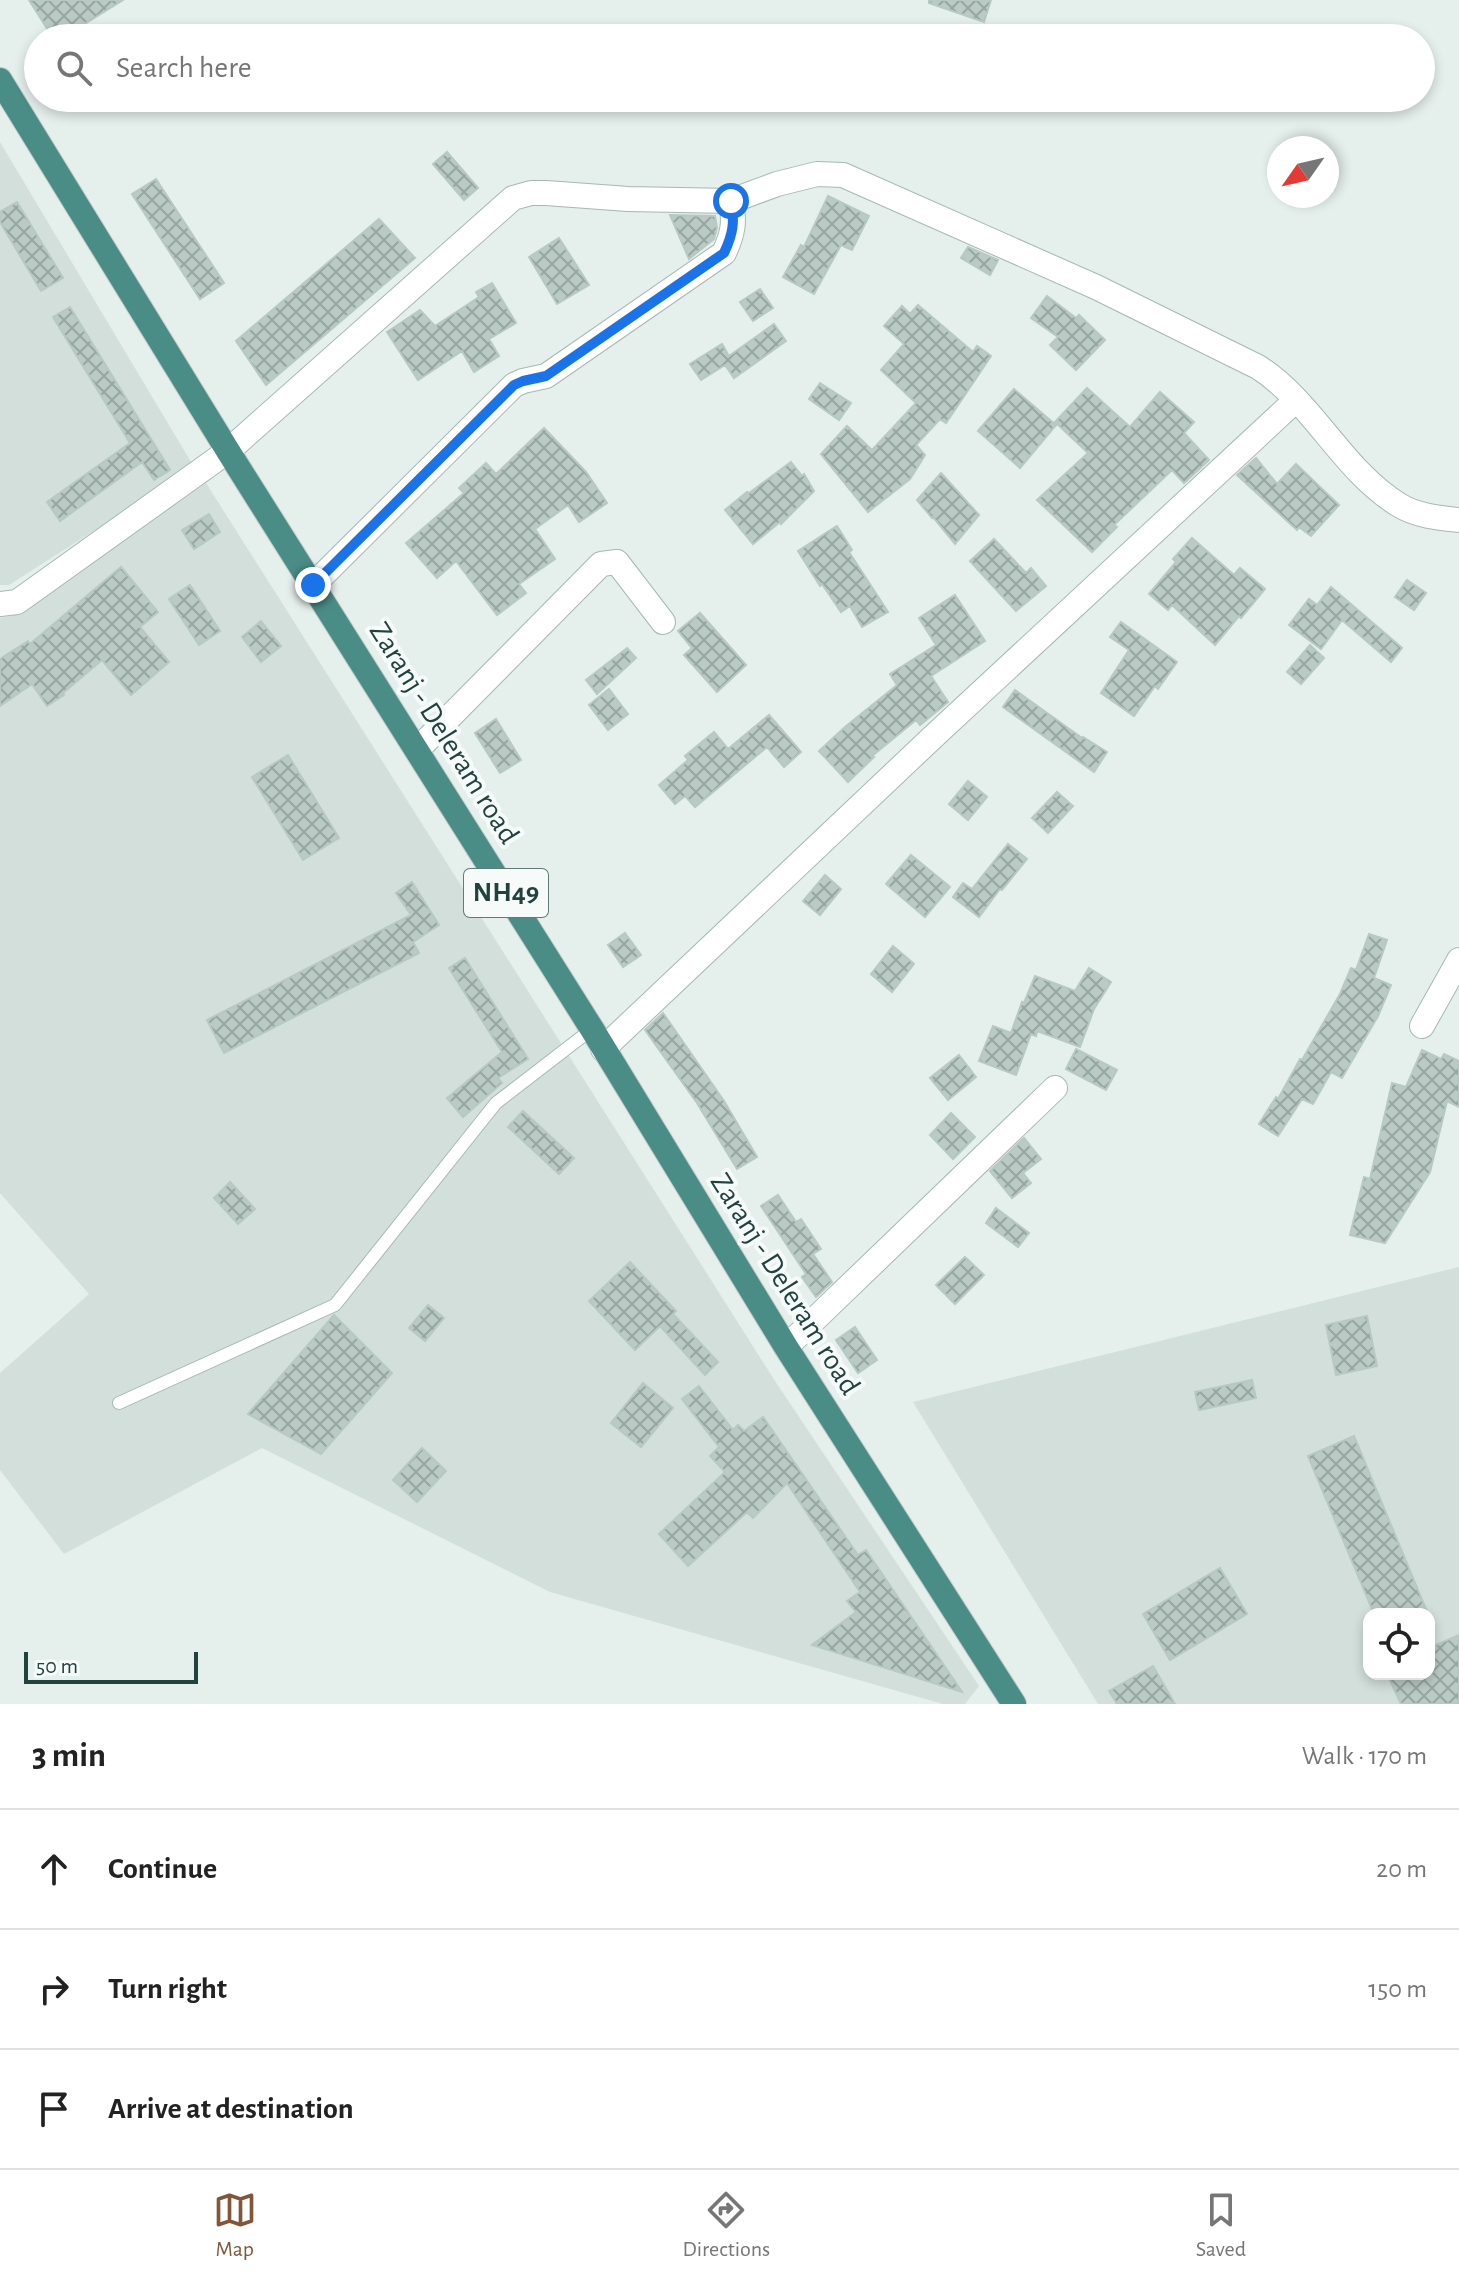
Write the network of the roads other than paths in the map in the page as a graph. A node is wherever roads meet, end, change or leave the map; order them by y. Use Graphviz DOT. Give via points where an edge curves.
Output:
graph roads {
  1 [pos="0,80"];
  2 [pos="731,201"];
  3 [pos="1296,400"];
  4 [pos="228,451"];
  5 [pos="1459,520"];
  6 [pos="313,585"];
  7 [pos="0,604"];
  8 [pos="663,622"];
  9 [pos="417,750"];
  10 [pos="1459,960"];
  11 [pos="1422,1026"];
  12 [pos="597,1039"];
  13 [pos="1055,1088"];
  14 [pos="786,1347"];
  15 [pos="119,1403"];
  16 [pos="1014,1704"];
  1 -- 4 [label="highway, Zaranj - Deleram road / NH49"];
  2 -- 3 [label="street" via="817,174 843,175 1096,287 1258,367"];
  2 -- 4 [label="street" via="546,193 513,198"];
  2 -- 6 [label="street" via="732,235 724,253 546,376 514,385"];
  3 -- 5 [label="street" via="1371,483 1400,506"];
  3 -- 12 [label="street"];
  4 -- 6 [label="highway, Zaranj - Deleram road / NH49"];
  4 -- 7 [label="street" via="17,602"];
  6 -- 9 [label="highway, Zaranj - Deleram road / NH49"];
  8 -- 9 [label="street" via="617,562 601,564"];
  9 -- 12 [label="highway, Zaranj - Deleram road / NH49"];
  10 -- 11 [label="street"];
  12 -- 14 [label="highway, Zaranj - Deleram road / NH49"];
  12 -- 15 [label="lane" via="496,1103 335,1305"];
  13 -- 14 [label="street"];
  14 -- 16 [label="highway, Zaranj - Deleram road / NH49"];
}
